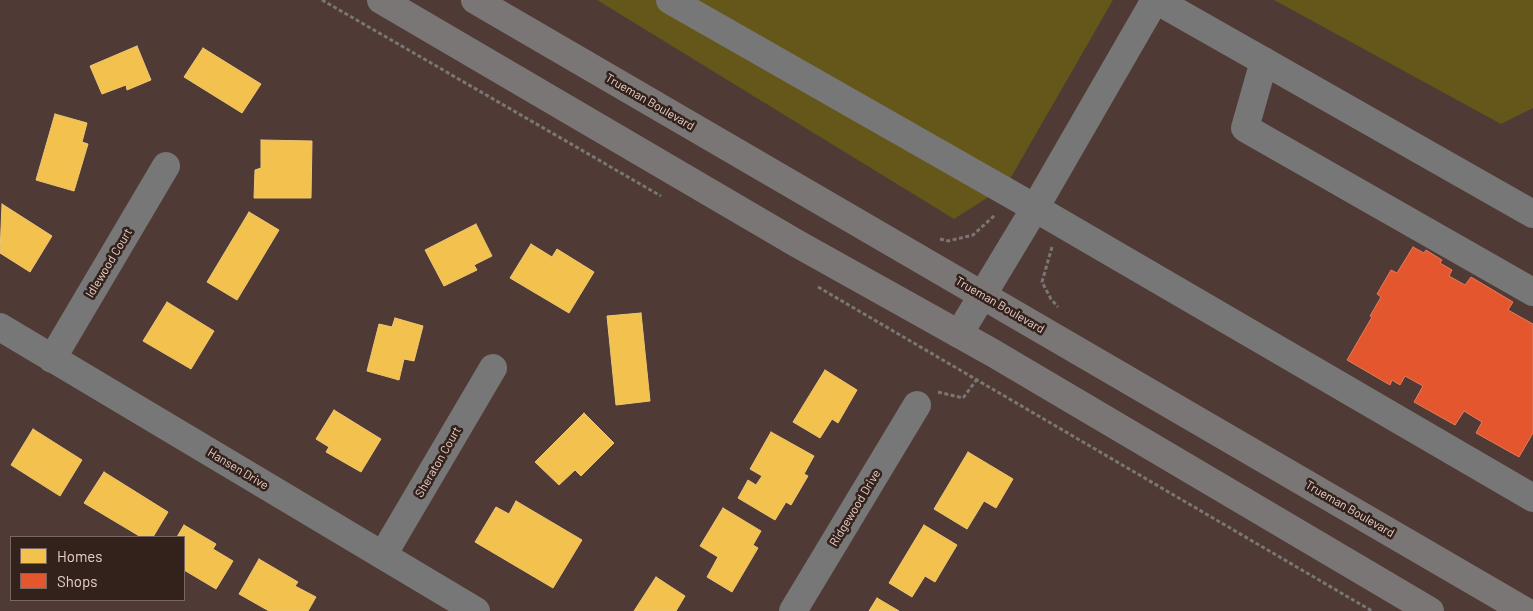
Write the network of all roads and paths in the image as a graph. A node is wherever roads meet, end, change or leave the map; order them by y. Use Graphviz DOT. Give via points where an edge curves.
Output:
graph roads {
  1 [pos="322,0"];
  2 [pos="381,0"];
  3 [pos="474,0"];
  4 [pos="670,0"];
  5 [pos="1156,0"];
  6 [pos="1264,62"];
  7 [pos="166,166"];
  8 [pos="666,200"];
  9 [pos="1035,208"];
  10 [pos="1533,214"];
  11 [pos="813,284"];
  12 [pos="1533,292"];
  13 [pos="982,294"];
  14 [pos="0,327"];
  15 [pos="959,334"];
  16 [pos="993,353"];
  17 [pos="52,359"];
  18 [pos="493,368"];
  19 [pos="976,379"];
  20 [pos="917,405"];
  21 [pos="1533,498"];
  22 [pos="383,555"];
  23 [pos="476,611"];
  24 [pos="793,611"];
  25 [pos="1372,611"];
  26 [pos="1430,611"];
  27 [pos="1525,611"];
  1 -- 8 [label="path"];
  2 -- 15 [label="main road" via="796,243"];
  3 -- 13 [label="main road, Trueman Boulevard"];
  4 -- 9 [label="street"];
  5 -- 6 [label="street"];
  5 -- 9 [label="street"];
  6 -- 10 [label="street"];
  6 -- 12 [label="street" via="1245,128"];
  7 -- 17 [label="street, Idlewood Court"];
  9 -- 13 [label="street"];
  9 -- 21 [label="street"];
  11 -- 19 [label="path"];
  13 -- 15 [label="street"];
  13 -- 27 [label="main road, Trueman Boulevard"];
  14 -- 17 [label="street, Hansen Drive"];
  15 -- 16 [label="main road"];
  16 -- 19 [label="path"];
  16 -- 26 [label="main road"];
  17 -- 22 [label="street, Hansen Drive"];
  18 -- 22 [label="street, Sheraton Court"];
  19 -- 20 [label="path" via="963,398 936,392"];
  19 -- 25 [label="path"];
  20 -- 24 [label="street, Ridgewood Drive"];
  22 -- 23 [label="street, Hansen Drive"];
}
